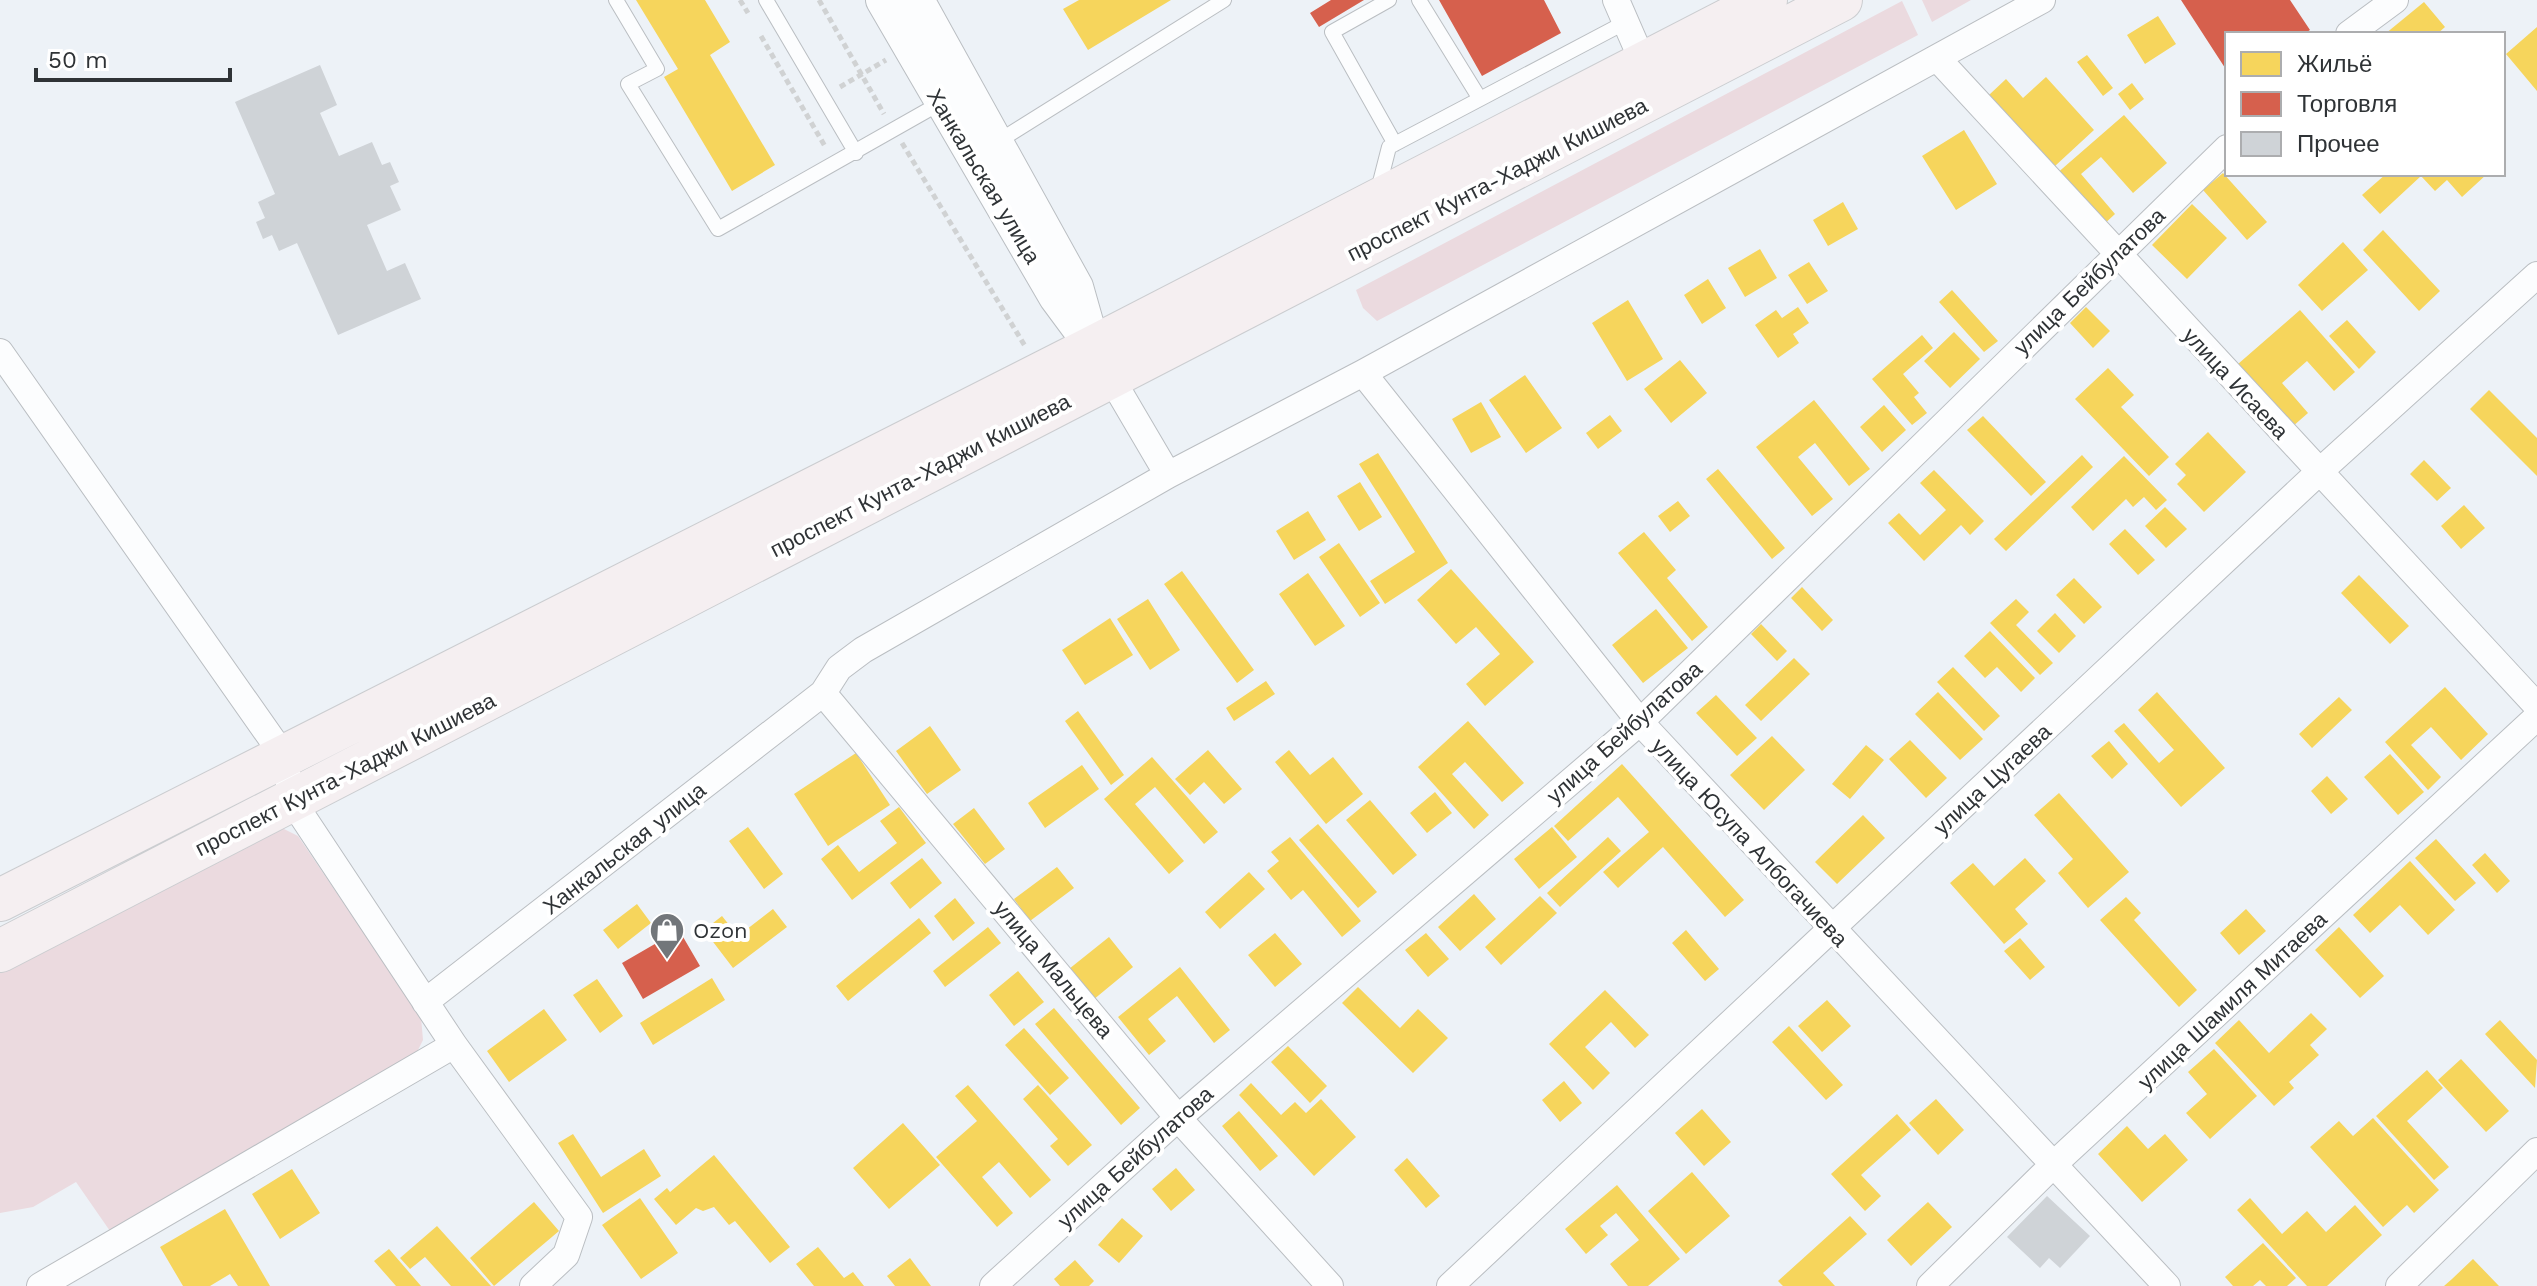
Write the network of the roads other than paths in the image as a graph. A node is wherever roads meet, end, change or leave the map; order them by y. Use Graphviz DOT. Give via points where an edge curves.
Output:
graph roads {
  1 [pos="616,0"];
  2 [pos="766,0"];
  3 [pos="883,0"];
  4 [pos="917,0"];
  5 [pos="1224,0"];
  6 [pos="1389,0"];
  7 [pos="1419,0"];
  8 [pos="1766,0"];
  9 [pos="1841,0"];
  10 [pos="2042,0"];
  11 [pos="2395,0"];
  12 [pos="1621,11"];
  13 [pos="2352,32"];
  14 [pos="1937,58"];
  15 [pos="1643,62"];
  16 [pos="953,96"];
  17 [pos="1480,99"];
  18 [pos="1395,144"];
  19 [pos="985,150"];
  20 [pos="2225,150"];
  21 [pos="856,153"];
  22 [pos="1542,156"];
  23 [pos="1375,200"];
  24 [pos="2116,253"];
  25 [pos="2537,275"];
  26 [pos="0,352"];
  27 [pos="1102,362"];
  28 [pos="1363,373"];
  29 [pos="2319,472"];
  30 [pos="1168,475"];
  31 [pos="823,693"];
  32 [pos="2537,706"];
  33 [pos="2537,717"];
  34 [pos="1640,722"];
  35 [pos="283,755"];
  36 [pos="293,802"];
  37 [pos="0,900"];
  38 [pos="1831,929"];
  39 [pos="0,951"];
  40 [pos="425,1002"];
  41 [pos="454,1045"];
  42 [pos="1178,1118"];
  43 [pos="2537,1151"];
  44 [pos="2053,1165"];
  45 [pos="40,1286"];
  46 [pos="533,1286"];
  47 [pos="993,1286"];
  48 [pos="1330,1286"];
  49 [pos="1450,1286"];
  50 [pos="1930,1286"];
  51 [pos="2167,1286"];
  52 [pos="2399,1286"];
  1 -- 21 [label="lane" via="657,69 628,84 718,229"];
  2 -- 21 [label="lane"];
  3 -- 16 [label="street, Ханкальская улица"];
  4 -- 16 [label="street, Ханкальская улица" via="935,31"];
  5 -- 19 [label="lane"];
  6 -- 18 [label="lane" via="1332,32"];
  7 -- 17 [label="lane"];
  8 -- 15 [label="main road, проспект Кунта-Хаджи Кишиева"];
  9 -- 22 [label="main road, проспект Кунта-Хаджи Кишиева"];
  10 -- 14 [label="street"];
  11 -- 13 [label="street"];
  12 -- 15 [label="street"];
  12 -- 17 [label="lane"];
  14 -- 24 [label="street, улица Исаева"];
  14 -- 28 [label="street"];
  15 -- 22 [label="street"];
  15 -- 23 [label="main road, проспект Кунта-Хаджи Кишиева"];
  16 -- 19 [label="street, Ханкальская улица"];
  16 -- 21 [label="lane"];
  17 -- 18 [label="lane"];
  18 -- 23 [label="lane" via="1389,147"];
  19 -- 27 [label="street, Ханкальская улица" via="1056,297"];
  20 -- 24 [label="street, улица Бейбулатова"];
  22 -- 27 [label="main road, проспект Кунта-Хаджи Кишиева"];
  23 -- 27 [label="main road, проспект Кунта-Хаджи Кишиева"];
  24 -- 29 [label="street, улица Исаева"];
  24 -- 34 [label="street, улица Бейбулатова"];
  25 -- 29 [label="street, улица Цугаева"];
  26 -- 35 [label="street"];
  27 -- 30 [label="street"];
  27 -- 35 [label="main road, проспект Кунта-Хаджи Кишиева"];
  27 -- 36 [label="main road, проспект Кунта-Хаджи Кишиева"];
  28 -- 30 [label="street"];
  28 -- 34 [label="street, улица Юсупа Албогачиева"];
  29 -- 32 [label="street, улица Исаева"];
  29 -- 38 [label="street, улица Цугаева"];
  30 -- 31 [label="street" via="863,650 839,668"];
  31 -- 40 [label="street, Ханкальская улица"];
  31 -- 42 [label="street, улица Мальцева"];
  33 -- 44 [label="street, улица Шамиля Митаева"];
  34 -- 38 [label="street, улица Юсупа Албогачиева"];
  34 -- 42 [label="street, улица Бейбулатова"];
  35 -- 36 [label="street"];
  35 -- 37 [label="main road, проспект Кунта-Хаджи Кишиева"];
  36 -- 39 [label="main road, проспект Кунта-Хаджи Кишиева"];
  36 -- 40 [label="street"];
  38 -- 44 [label="street, улица Юсупа Албогачиева"];
  38 -- 49 [label="street, улица Цугаева"];
  40 -- 41 [label="street"];
  41 -- 45 [label="street"];
  41 -- 46 [label="street" via="579,1217 566,1255"];
  42 -- 47 [label="street, улица Бейбулатова"];
  42 -- 48 [label="street, улица Мальцева"];
  43 -- 52 [label="street"];
  44 -- 50 [label="street, улица Шамиля Митаева"];
  44 -- 51 [label="street, улица Юсупа Албогачиева"];
}
